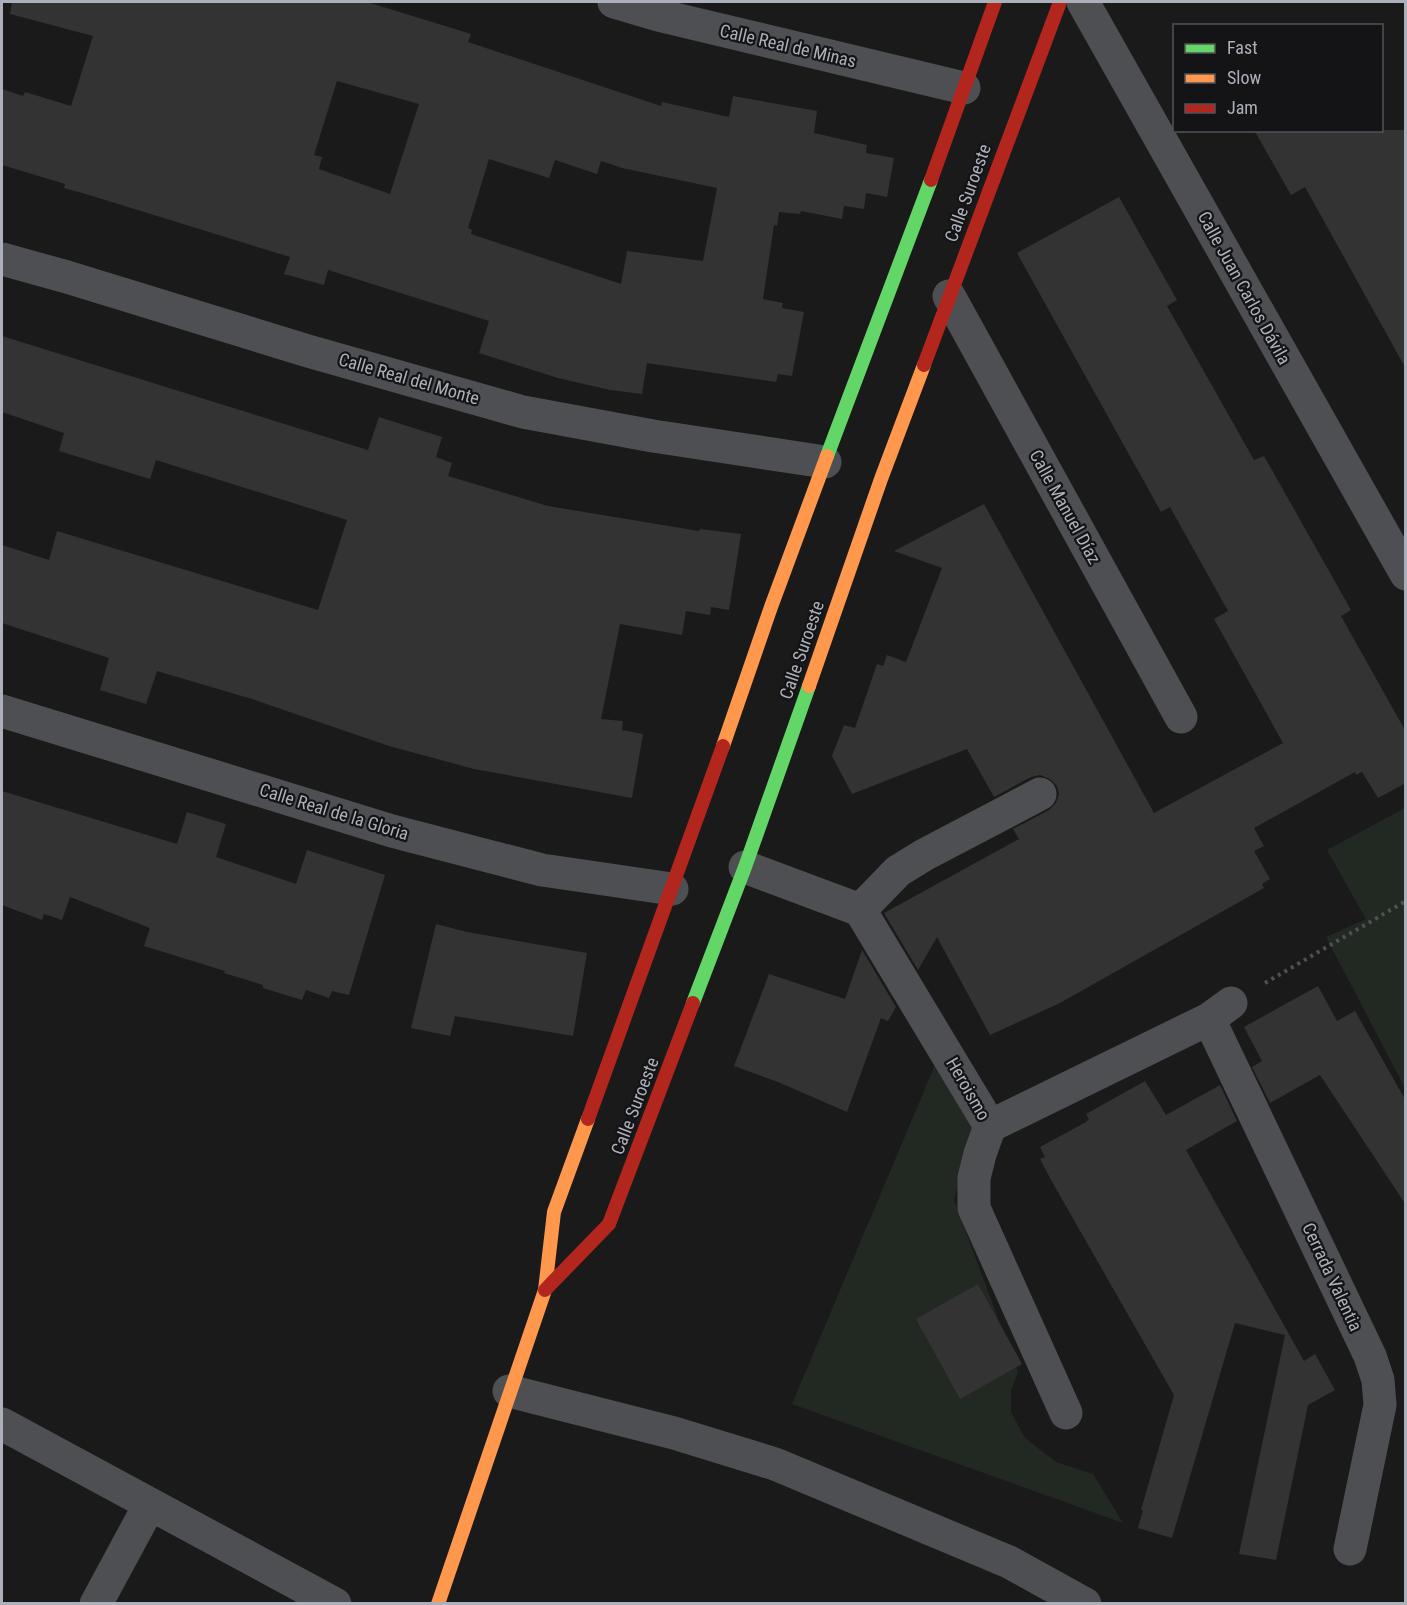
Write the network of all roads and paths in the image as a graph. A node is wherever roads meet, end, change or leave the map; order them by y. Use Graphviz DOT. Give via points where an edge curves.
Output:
graph roads {
  1 [pos="614,2"];
  2 [pos="995,2"];
  3 [pos="1060,2"];
  4 [pos="1083,2"];
  5 [pos="964,88"];
  6 [pos="2,259"];
  7 [pos="949,296"];
  8 [pos="825,462"];
  9 [pos="1406,574"];
  10 [pos="2,711"];
  11 [pos="1181,717"];
  12 [pos="1040,795"];
  13 [pos="745,867"];
  14 [pos="672,888"];
  15 [pos="1406,901"];
  16 [pos="860,909"];
  17 [pos="1220,1011"];
  18 [pos="990,1126"];
  19 [pos="545,1290"];
  20 [pos="509,1390"];
  21 [pos="1066,1413"];
  22 [pos="2,1424"];
  23 [pos="150,1504"];
  24 [pos="1350,1549"];
  25 [pos="96,1604"];
  26 [pos="335,1604"];
  27 [pos="438,1604"];
  28 [pos="1085,1604"];
  1 -- 5 [label="street, Calle Real de Minas"];
  2 -- 5 [label="street, Calle Suroeste"];
  3 -- 7 [label="street, Calle Suroeste"];
  4 -- 9 [label="street, Calle Juan Carlos Dávila"];
  5 -- 8 [label="street, Calle Suroeste"];
  6 -- 8 [label="street, Calle Real del Monte" via="524,412"];
  7 -- 11 [label="street, Calle Manuel Díaz"];
  7 -- 13 [label="street, Calle Suroeste"];
  8 -- 14 [label="street, Calle Suroeste"];
  10 -- 14 [label="street, Calle Real de la Gloria" via="392,831 542,870"];
  12 -- 16 [label="street" via="924,855 898,872"];
  13 -- 16 [label="street"];
  13 -- 19 [label="street, Calle Suroeste" via="609,1224"];
  14 -- 19 [label="street, Calle Suroeste" via="554,1212"];
  15 -- 17 [label="path"];
  16 -- 18 [label="street, Heroismo"];
  17 -- 18 [label="street"];
  17 -- 24 [label="street, Cerrada Valentia" via="1378,1380 1380,1405"];
  18 -- 21 [label="street, Heroismo" via="974,1178 974,1208"];
  19 -- 20 [label="street, Calle Suroeste"];
  20 -- 27 [label="street, Calle Suroeste"];
  20 -- 28 [label="street" via="674,1432 775,1464 1009,1562"];
  22 -- 23 [label="street"];
  23 -- 25 [label="street"];
  23 -- 26 [label="street"];
}
